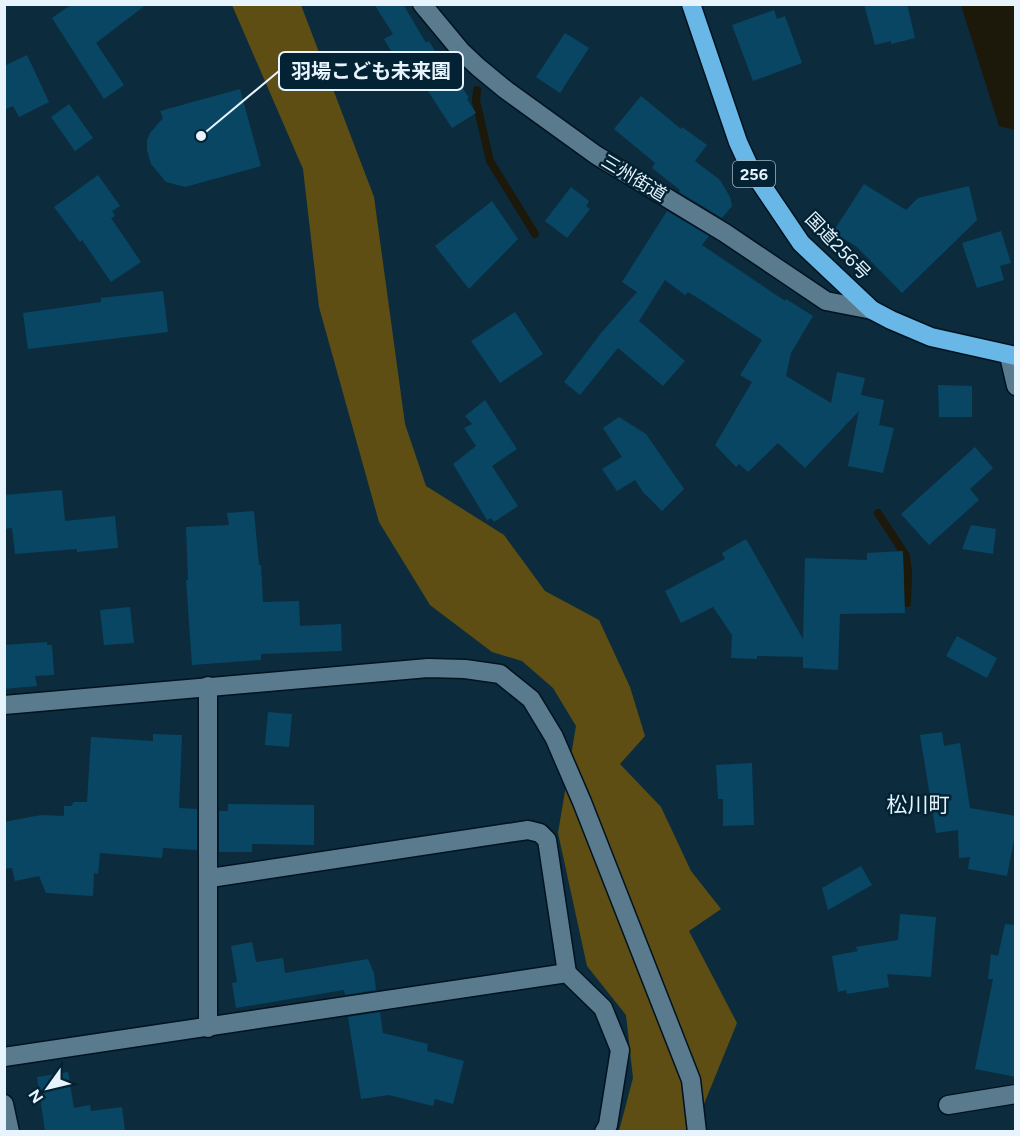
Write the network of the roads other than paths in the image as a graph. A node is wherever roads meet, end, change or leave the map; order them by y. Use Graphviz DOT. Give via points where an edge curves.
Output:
graph roads {
  1 [pos="422,4"];
  2 [pos="692,4"];
  3 [pos="872,310"];
  4 [pos="1012,356"];
  5 [pos="1016,386"];
  6 [pos="208,686"];
  7 [pos="4,705"];
  8 [pos="210,878"];
  9 [pos="567,973"];
  10 [pos="208,1028"];
  11 [pos="4,1057"];
  12 [pos="1016,1094"];
  13 [pos="4,1104"];
  14 [pos="948,1105"];
  15 [pos="10,1131"];
  16 [pos="604,1131"];
  17 [pos="697,1131"];
  1 -- 3 [label="street, 三州街道" via="478,67 596,155 725,233 826,301"];
  2 -- 3 [label="highway, 国道256号 / 256" via="749,166 801,243"];
  3 -- 4 [label="highway, 国道256号 / 256" via="931,337"];
  4 -- 5 [label="street"];
  6 -- 7 [label="street"];
  6 -- 8 [label="street"];
  6 -- 17 [label="street" via="428,668 500,674 516,685 531,699 554,737 582,802 691,1080"];
  8 -- 9 [label="street" via="528,830 540,833 547,840"];
  8 -- 10 [label="street"];
  9 -- 10 [label="street"];
  9 -- 16 [label="street" via="603,1008 620,1050"];
  10 -- 11 [label="street"];
  12 -- 14 [label="street"];
  13 -- 15 [label="street"];
}
